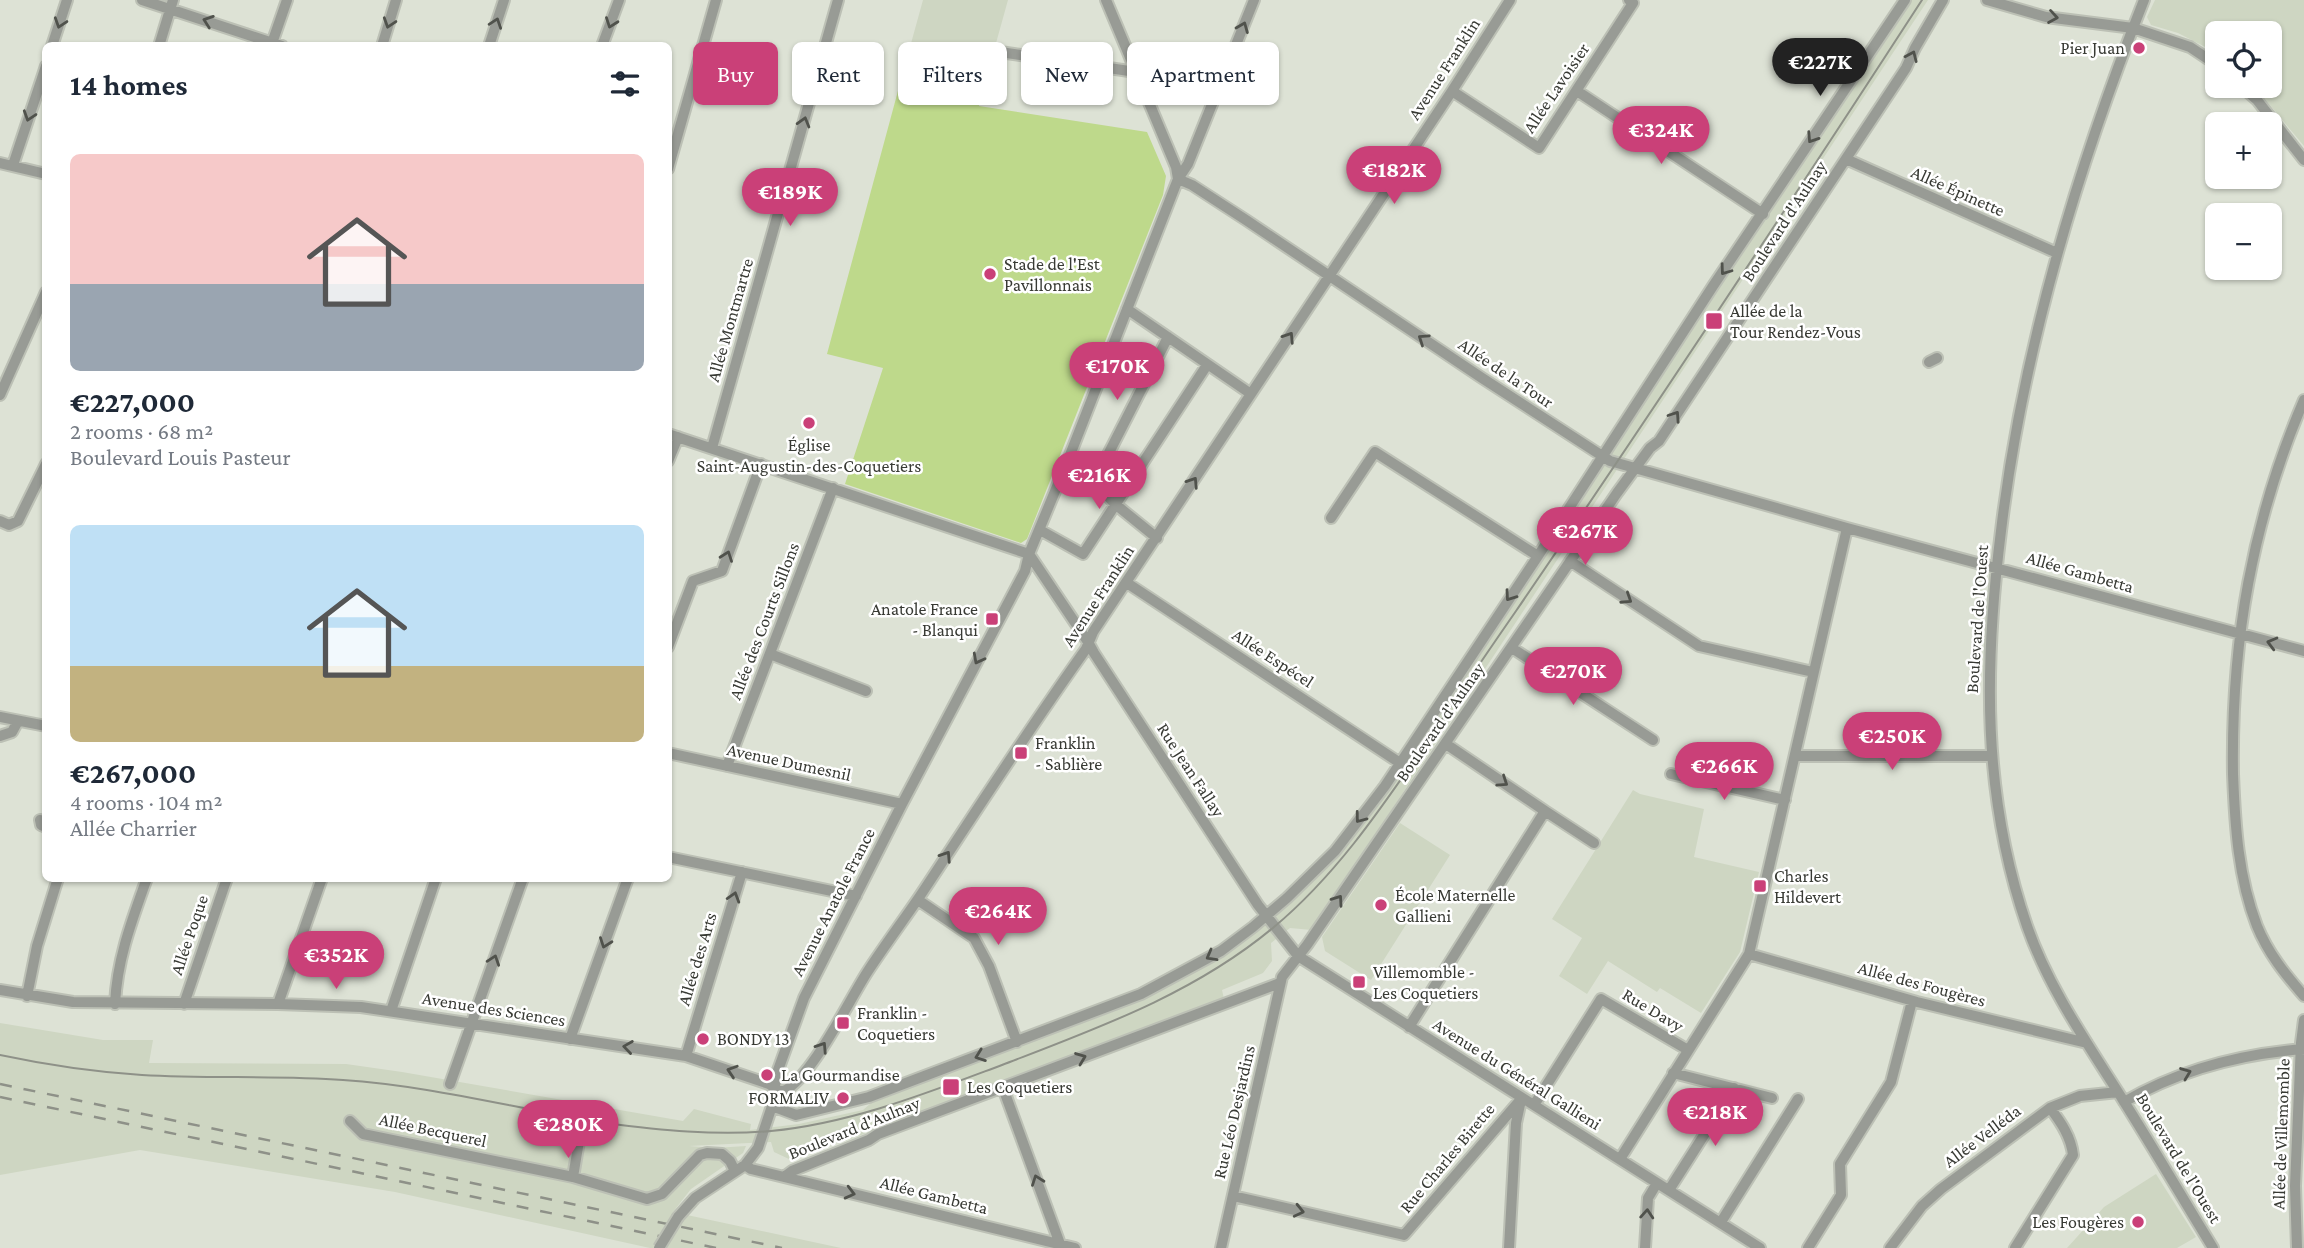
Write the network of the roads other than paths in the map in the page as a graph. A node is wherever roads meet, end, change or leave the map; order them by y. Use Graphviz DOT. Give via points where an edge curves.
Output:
graph roads {
  1 [pos="67,0"];
  2 [pos="142,0"];
  3 [pos="287,0"];
  4 [pos="397,0"];
  5 [pos="504,0"];
  6 [pos="619,0"];
  7 [pos="716,0"];
  8 [pos="838,0"];
  9 [pos="1105,0"];
  10 [pos="1254,0"];
  11 [pos="1510,0"];
  12 [pos="1629,0"];
  13 [pos="1905,0"];
  14 [pos="1943,0"];
  15 [pos="1987,0"];
  16 [pos="2144,0"];
  17 [pos="172,4"];
  18 [pos="2133,29"];
  19 [pos="53,42"];
  20 [pos="160,42"];
  21 [pos="267,42"];
  22 [pos="276,42"];
  23 [pos="383,42"];
  24 [pos="489,42"];
  25 [pos="604,42"];
  26 [pos="1127,51"];
  27 [pos="1007,53"];
  28 [pos="2205,57"];
  29 [pos="1127,71"];
  30 [pos="42,78"];
  31 [pos="1452,91"];
  32 [pos="1577,91"];
  33 [pos="2254,98"];
  34 [pos="1150,105"];
  35 [pos="672,147"];
  36 [pos="1846,159"];
  37 [pos="2304,160"];
  38 [pos="0,163"];
  39 [pos="13,165"];
  40 [pos="42,173"];
  41 [pos="1178,179"];
  42 [pos="1763,214"];
  43 [pos="2057,253"];
  44 [pos="1329,276"];
  45 [pos="42,301"];
  46 [pos="1127,309"];
  47 [pos="1168,337"];
  48 [pos="1207,365"];
  49 [pos="1251,394"];
  50 [pos="0,395"];
  51 [pos="2304,400"];
  52 [pos="673,435"];
  53 [pos="712,447"];
  54 [pos="1070,455"];
  55 [pos="1602,457"];
  56 [pos="761,464"];
  57 [pos="1633,470"];
  58 [pos="42,472"];
  59 [pos="1094,482"];
  60 [pos="833,488"];
  61 [pos="1115,505"];
  62 [pos="1331,519"];
  63 [pos="0,521"];
  64 [pos="1846,528"];
  65 [pos="1040,530"];
  66 [pos="1157,538"];
  67 [pos="1029,554"];
  68 [pos="1538,556"];
  69 [pos="1570,561"];
  70 [pos="1996,568"];
  71 [pos="1127,583"];
  72 [pos="2240,635"];
  73 [pos="672,637"];
  74 [pos="1088,642"];
  75 [pos="1512,648"];
  76 [pos="2304,651"];
  77 [pos="770,654"];
  78 [pos="1813,672"];
  79 [pos="866,691"];
  80 [pos="0,717"];
  81 [pos="18,721"];
  82 [pos="42,725"];
  83 [pos="0,736"];
  84 [pos="1653,740"];
  85 [pos="1446,744"];
  86 [pos="672,754"];
  87 [pos="1795,756"];
  88 [pos="1990,756"];
  89 [pos="1400,763"];
  90 [pos="727,766"];
  91 [pos="1671,774"];
  92 [pos="1785,800"];
  93 [pos="902,804"];
  94 [pos="1545,811"];
  95 [pos="1594,843"];
  96 [pos="672,858"];
  97 [pos="742,872"];
  98 [pos="57,882"];
  99 [pos="146,882"];
  100 [pos="226,882"];
  101 [pos="321,882"];
  102 [pos="435,882"];
  103 [pos="522,882"];
  104 [pos="627,882"];
  105 [pos="856,896"];
  106 [pos="918,900"];
  107 [pos="1266,916"];
  108 [pos="1749,954"];
  109 [pos="1298,956"];
  110 [pos="1280,983"];
  111 [pos="0,990"];
  112 [pos="27,996"];
  113 [pos="2304,996"];
  114 [pos="1912,1001"];
  115 [pos="115,1004"];
  116 [pos="184,1004"];
  117 [pos="278,1004"];
  118 [pos="391,1011"];
  119 [pos="2304,1020"];
  120 [pos="472,1024"];
  121 [pos="1409,1027"];
  122 [pos="570,1039"];
  123 [pos="1017,1042"];
  124 [pos="2087,1043"];
  125 [pos="2302,1049"];
  126 [pos="1688,1050"];
  127 [pos="686,1056"];
  128 [pos="1673,1073"];
  129 [pos="450,1084"];
  130 [pos="1003,1088"];
  131 [pos="1734,1088"];
  132 [pos="776,1090"];
  133 [pos="2121,1097"];
  134 [pos="1522,1098"];
  135 [pos="1772,1098"];
  136 [pos="1798,1099"];
  137 [pos="1534,1105"];
  138 [pos="772,1106"];
  139 [pos="2050,1108"];
  140 [pos="350,1121"];
  141 [pos="579,1141"];
  142 [pos="1620,1159"];
  143 [pos="740,1168"];
  144 [pos="573,1177"];
  145 [pos="784,1177"];
  146 [pos="1657,1183"];
  147 [pos="1670,1190"];
  148 [pos="1233,1196"];
  149 [pos="1721,1222"];
  150 [pos="1060,1244"];
  151 [pos="659,1248"];
  152 [pos="1075,1248"];
  153 [pos="1221,1248"];
  154 [pos="1508,1248"];
  155 [pos="1645,1248"];
  156 [pos="1760,1248"];
  157 [pos="1808,1248"];
  158 [pos="1890,1248"];
  159 [pos="2015,1248"];
  160 [pos="2213,1248"];
  161 [pos="2297,1248"];
  1 -- 19 [label="street, one-way"];
  2 -- 17 [label="street"];
  3 -- 22 [label="street"];
  4 -- 23 [label="street, one-way"];
  24 -- 5 [label="street, one-way"];
  6 -- 25 [label="street, one-way"];
  7 -- 35 [label="street"];
  53 -- 8 [label="street, Allée Montmartre, one-way"];
  9 -- 26 [label="street"];
  41 -- 10 [label="street, Avenue Anatole France, one-way"];
  11 -- 31 [label="street, Avenue Franklin"];
  12 -- 32 [label="street, Allée Lavoisier" via="1633,3"];
  13 -- 42 [label="street, Boulevard d'Aulnay, one-way"];
  36 -- 14 [label="street, Boulevard d'Aulnay, one-way" via="1906,68"];
  15 -- 18 [label="street, one-way" via="2046,17"];
  16 -- 18 [label="street, Boulevard de l'Ouest"];
  17 -- 20 [label="street"];
  21 -- 17 [label="street, one-way"];
  18 -- 28 [label="street" via="2190,47"];
  18 -- 43 [label="street, Boulevard de l'Ouest"];
  27 -- 29 [label="street"];
  30 -- 39 [label="street, one-way"];
  31 -- 32 [label="street, Allée Lavoisier" via="1539,148"];
  31 -- 44 [label="street, Avenue Franklin"];
  32 -- 42 [label="street"];
  33 -- 37 [label="street"];
  34 -- 41 [label="street"];
  36 -- 43 [label="street, Allée Épinette"];
  57 -- 36 [label="street, Boulevard d'Aulnay, one-way" via="1659,441"];
  38 -- 39 [label="street"];
  39 -- 40 [label="street"];
  41 -- 44 [label="street, Allée de la Tour"];
  41 -- 46 [label="street, Avenue Anatole France"];
  42 -- 55 [label="street, Boulevard d'Aulnay, one-way"];
  43 -- 70 [label="street, Boulevard de l'Ouest" via="2019,413"];
  49 -- 44 [label="street, Avenue Franklin, one-way"];
  55 -- 44 [label="street, Allée de la Tour, one-way"];
  45 -- 50 [label="street"];
  46 -- 47 [label="street"];
  46 -- 54 [label="street, Avenue Anatole France"];
  47 -- 48 [label="street"];
  47 -- 59 [label="street"];
  48 -- 49 [label="street"];
  48 -- 61 [label="street"];
  66 -- 49 [label="street, Avenue Franklin, one-way"];
  51 -- 72 [label="street" via="2268,494 2251,560"];
  52 -- 53 [label="street"];
  53 -- 56 [label="street"];
  54 -- 59 [label="street"];
  54 -- 65 [label="street, Avenue Anatole France"];
  55 -- 57 [label="street, Allée de la Tour"];
  55 -- 68 [label="street, Boulevard d'Aulnay"];
  56 -- 60 [label="street"];
  73 -- 56 [label="street, one-way" via="693,581 722,571"];
  57 -- 64 [label="street, Allée de la Tour"];
  57 -- 69 [label="street, Boulevard d'Aulnay"];
  58 -- 63 [label="street" via="18,521 9,525"];
  59 -- 61 [label="street"];
  60 -- 67 [label="street"];
  60 -- 77 [label="street, Allée des Courts Sillons"];
  61 -- 65 [label="street" via="1083,554"];
  61 -- 66 [label="street"];
  62 -- 68 [label="street" via="1375,452"];
  64 -- 70 [label="street, Allée Gambetta"];
  64 -- 78 [label="street"];
  65 -- 67 [label="street, Avenue Anatole France"];
  66 -- 71 [label="street, Avenue Franklin"];
  67 -- 74 [label="street, Rue Jean Fallay"];
  67 -- 93 [label="street, Avenue Anatole France, one-way" via="1025,571"];
  68 -- 89 [label="street, Boulevard d'Aulnay, one-way"];
  69 -- 75 [label="street, Boulevard d'Aulnay"];
  69 -- 78 [label="street, one-way" via="1699,646"];
  70 -- 72 [label="street, Allée Gambetta"];
  70 -- 88 [label="street, Boulevard de l'Ouest"];
  71 -- 74 [label="street, Avenue Franklin"];
  71 -- 89 [label="street, Allée Espécel"];
  76 -- 72 [label="street, Allée Gambetta, one-way"];
  72 -- 113 [label="street" via="2233,753 2242,871 2258,928 2274,958"];
  106 -- 74 [label="street, Avenue Franklin, one-way"];
  74 -- 107 [label="street, Rue Jean Fallay"];
  75 -- 84 [label="street"];
  75 -- 85 [label="street, Boulevard d'Aulnay"];
  77 -- 79 [label="street"];
  77 -- 90 [label="street, Allée des Courts Sillons"];
  78 -- 87 [label="street"];
  80 -- 81 [label="street"];
  81 -- 82 [label="street"];
  81 -- 83 [label="street" via="12,732"];
  85 -- 94 [label="street, one-way"];
  109 -- 85 [label="street, Boulevard d'Aulnay, one-way"];
  86 -- 90 [label="street, Avenue Dumesnil"];
  87 -- 88 [label="street"];
  87 -- 92 [label="street"];
  88 -- 124 [label="street, Boulevard de l'Ouest" via="2012,875 2027,927 2050,980"];
  89 -- 107 [label="street, Boulevard d'Aulnay, one-way" via="1335,851"];
  90 -- 93 [label="street, Avenue Dumesnil"];
  91 -- 92 [label="street"];
  92 -- 108 [label="street"];
  93 -- 105 [label="street, Avenue Anatole France"];
  94 -- 95 [label="street"];
  94 -- 121 [label="street"];
  96 -- 97 [label="street"];
  97 -- 105 [label="street"];
  127 -- 97 [label="street, Allée des Arts, one-way"];
  98 -- 112 [label="street"];
  99 -- 115 [label="street" via="121,952"];
  100 -- 116 [label="street, Allée Poque"];
  101 -- 117 [label="street"];
  102 -- 118 [label="street"];
  120 -- 103 [label="street, one-way"];
  104 -- 122 [label="street, one-way"];
  105 -- 132 [label="street, Avenue Anatole France" via="804,998 777,1073"];
  106 -- 123 [label="street" via="974,938"];
  132 -- 106 [label="street, Avenue Franklin, one-way" via="797,1084"];
  107 -- 109 [label="street, Avenue du Général Gallieni"];
  107 -- 123 [label="street, Boulevard d'Aulnay, one-way" via="1220,951 1141,994"];
  108 -- 114 [label="street, Allée des Fougères"];
  108 -- 126 [label="street"];
  109 -- 110 [label="street, Boulevard d'Aulnay"];
  109 -- 121 [label="street, Avenue du Général Gallieni"];
  130 -- 110 [label="street, Boulevard d'Aulnay, one-way"];
  110 -- 148 [label="street, Rue Léo Desjardins"];
  111 -- 112 [label="street, Avenue des Sciences"];
  112 -- 115 [label="street, Avenue des Sciences"];
  114 -- 124 [label="street, Allée des Fougères"];
  114 -- 157 [label="street" via="1891,1082 1840,1164 1841,1195"];
  115 -- 116 [label="street, Avenue des Sciences"];
  116 -- 117 [label="street, Avenue des Sciences"];
  117 -- 118 [label="street, Avenue des Sciences"];
  118 -- 120 [label="street, Avenue des Sciences"];
  119 -- 125 [label="street, Allée de Villemomble"];
  120 -- 122 [label="street, Avenue des Sciences"];
  120 -- 129 [label="street"];
  121 -- 134 [label="street, Avenue du Général Gallieni"];
  127 -- 122 [label="street, Avenue des Sciences, one-way"];
  123 -- 138 [label="street, Boulevard d'Aulnay, one-way" via="869,1097 796,1115"];
  124 -- 133 [label="street, Boulevard de l'Ouest"];
  133 -- 125 [label="street, one-way" via="2195,1070"];
  125 -- 161 [label="street, Allée de Villemomble" via="2295,1186"];
  126 -- 128 [label="street"];
  126 -- 137 [label="street, Rue Davy" via="1601,999"];
  132 -- 127 [label="street, Avenue des Sciences, one-way"];
  128 -- 131 [label="street"];
  128 -- 142 [label="street"];
  130 -- 145 [label="street, Boulevard d'Aulnay" via="878,1134"];
  150 -- 130 [label="street, one-way"];
  131 -- 135 [label="street"];
  131 -- 147 [label="street"];
  132 -- 138 [label="street, Avenue Anatole France"];
  133 -- 139 [label="street, Allée Velléda" via="2080,1096"];
  133 -- 160 [label="street, Boulevard de l'Ouest"];
  134 -- 137 [label="street, Avenue du Général Gallieni"];
  148 -- 134 [label="street, Rue Charles Birette, one-way" via="1404,1235"];
  134 -- 154 [label="street" via="1516,1123"];
  136 -- 149 [label="street"];
  137 -- 142 [label="street, Avenue du Général Gallieni"];
  138 -- 143 [label="street, Avenue Anatole France" via="758,1148"];
  139 -- 158 [label="street, Allée Velléda" via="1941,1189"];
  139 -- 159 [label="street" via="2073,1155"];
  140 -- 144 [label="street, Allée Becquerel" via="362,1134"];
  141 -- 144 [label="street"];
  142 -- 146 [label="street, Avenue du Général Gallieni"];
  143 -- 144 [label="street, Allée Becquerel" via="722,1154 700,1155 662,1194 647,1199"];
  143 -- 145 [label="street, Boulevard d'Aulnay"];
  143 -- 151 [label="street, Avenue Anatole France, bridge" via="695,1198"];
  145 -- 150 [label="street, Allée Gambetta, one-way"];
  146 -- 147 [label="street, Avenue du Général Gallieni"];
  155 -- 146 [label="street, one-way" via="1648,1198"];
  147 -- 149 [label="street, Avenue du Général Gallieni"];
  148 -- 153 [label="street, Rue Léo Desjardins"];
  149 -- 156 [label="street, Avenue du Général Gallieni"];
  150 -- 152 [label="street, Allée Gambetta"];
}
